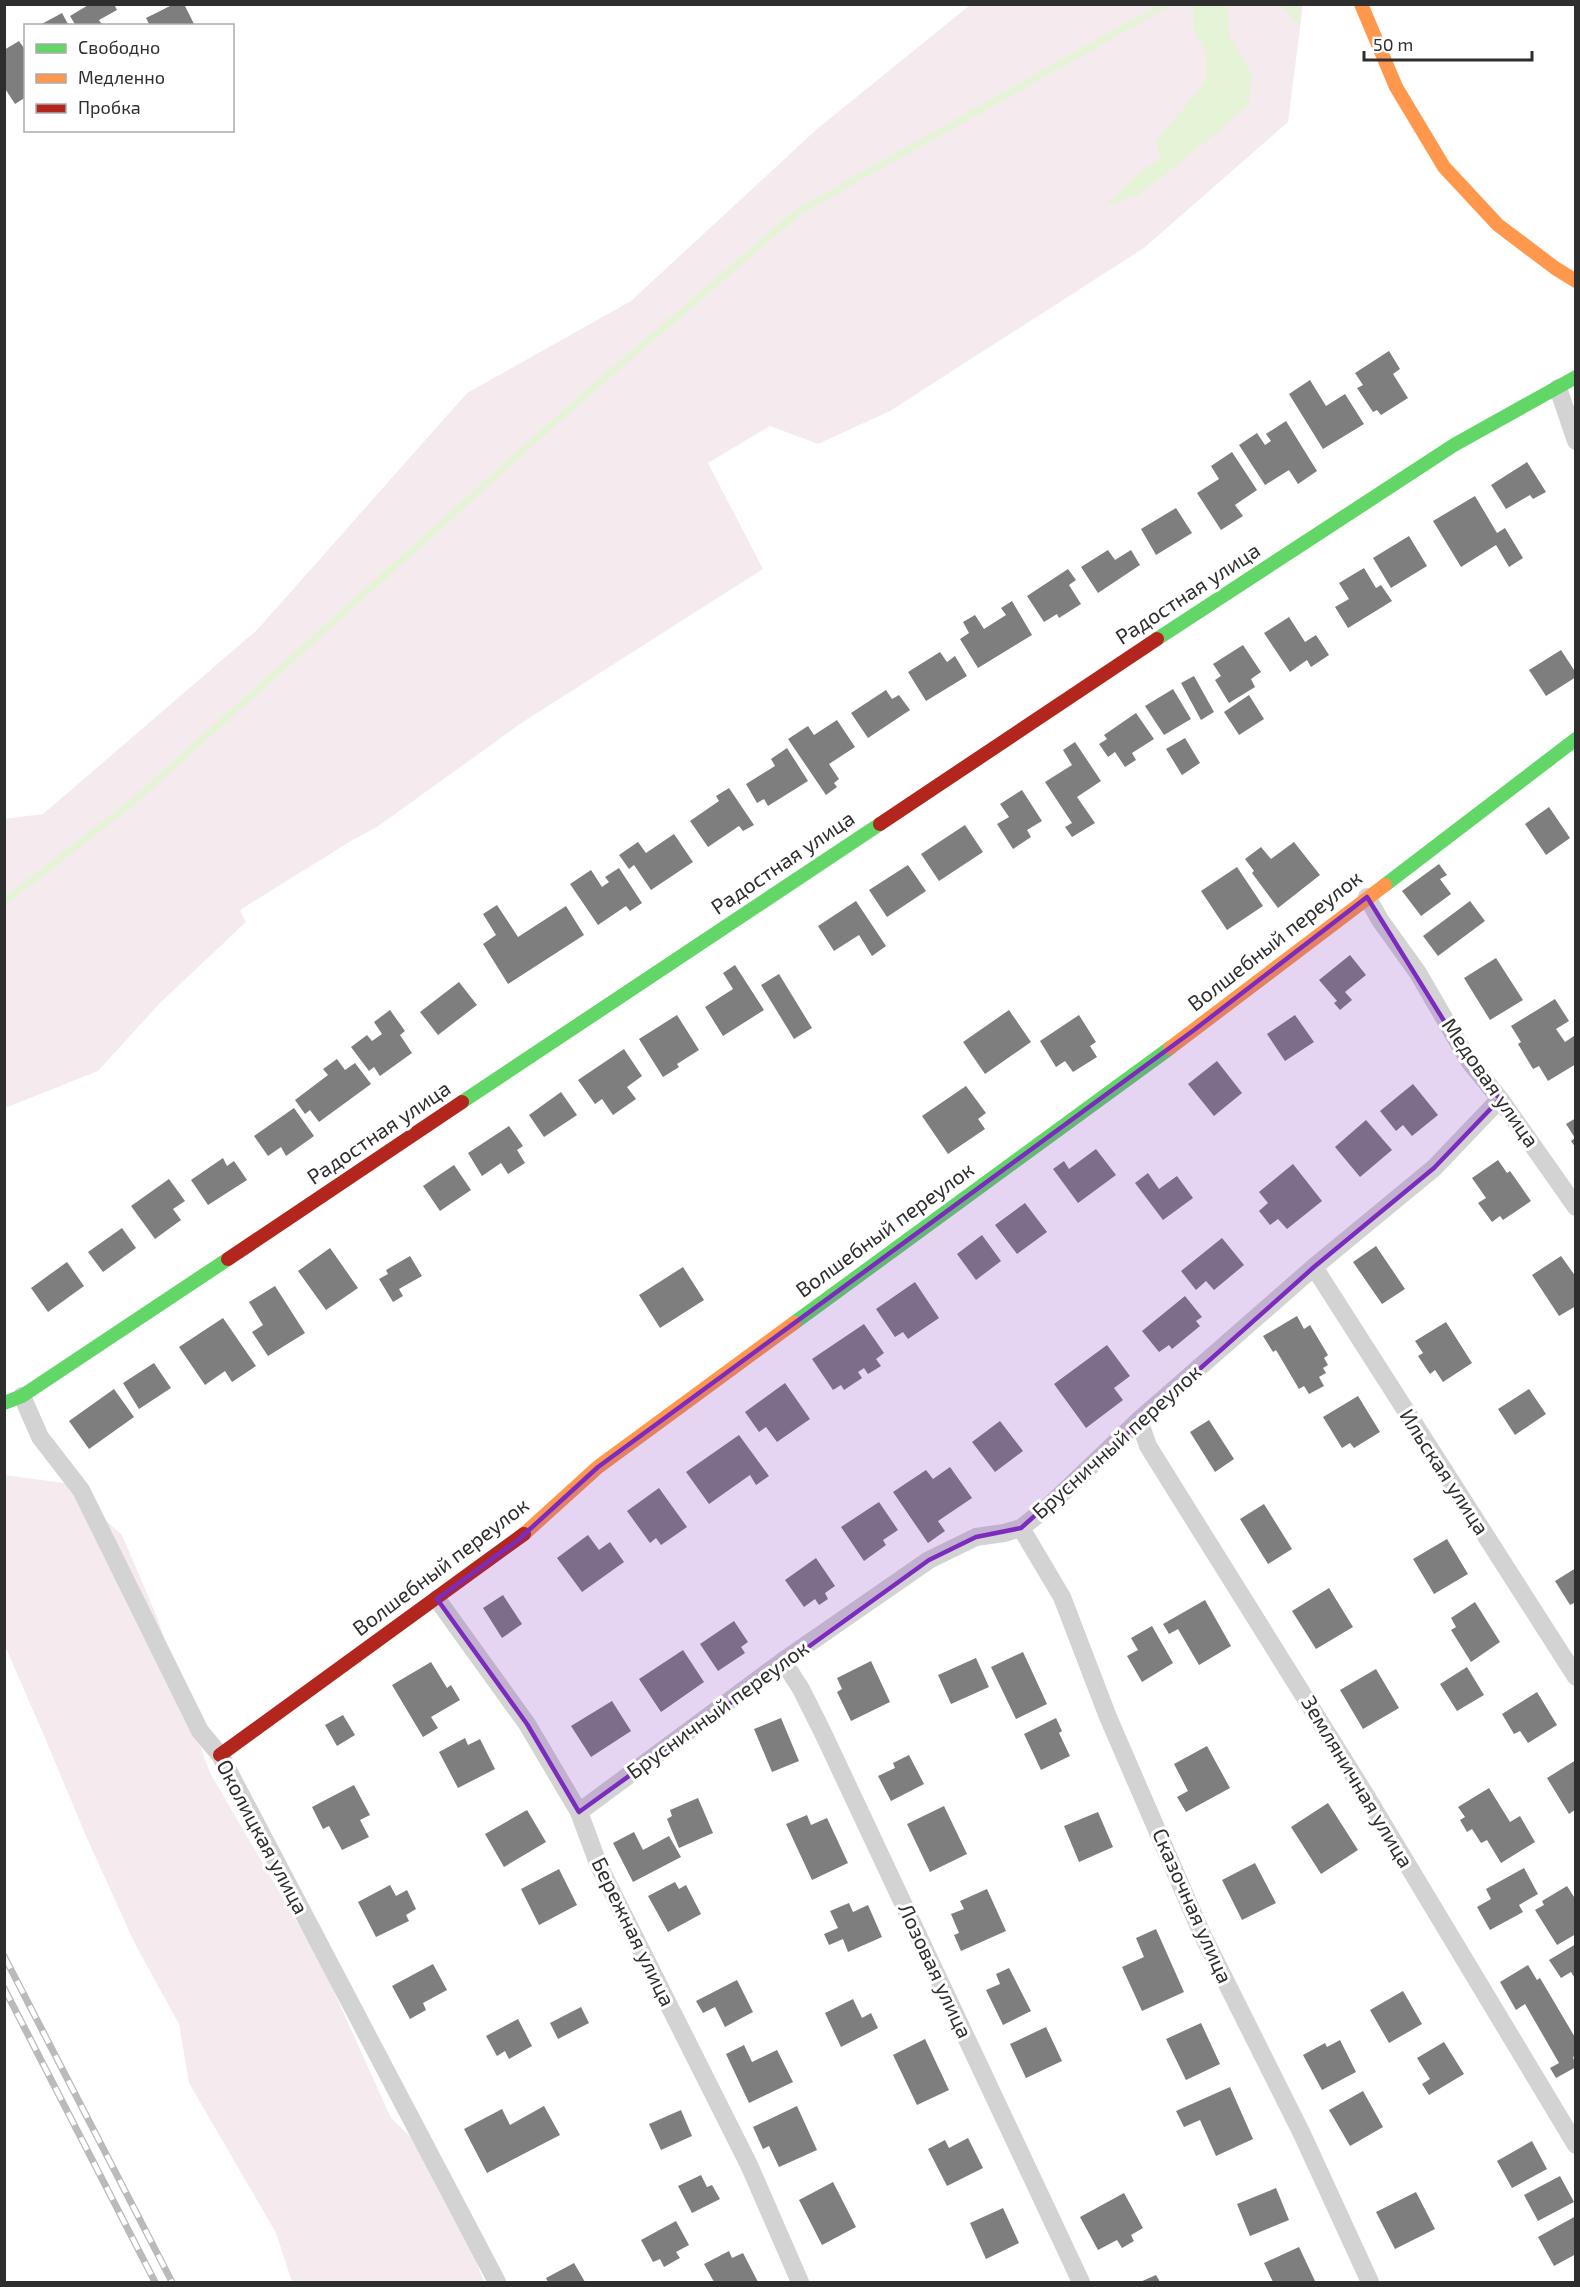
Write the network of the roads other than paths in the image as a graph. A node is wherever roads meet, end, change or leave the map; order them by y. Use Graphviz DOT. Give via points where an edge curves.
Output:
graph roads {
  1 [pos="1360,4"];
  2 [pos="1575,281"];
  3 [pos="1575,377"];
  4 [pos="1558,388"];
  5 [pos="1575,441"];
  6 [pos="1575,738"];
  7 [pos="1367,897"];
  8 [pos="1500,1099"];
  9 [pos="1575,1207"];
  10 [pos="1314,1267"];
  11 [pos="22,1396"];
  12 [pos="4,1403"];
  13 [pos="1139,1420"];
  14 [pos="1021,1528"];
  15 [pos="437,1599"];
  16 [pos="783,1661"];
  17 [pos="1575,1677"];
  18 [pos="220,1755"];
  19 [pos="579,1812"];
  20 [pos="1575,2145"];
  21 [pos="497,2283"];
  22 [pos="801,2283"];
  23 [pos="1081,2283"];
  24 [pos="1370,2283"];
  1 -- 2 [label="street" via="1396,87 1444,167 1498,225"];
  3 -- 4 [label="street, Радостная улица"];
  4 -- 5 [label="street"];
  4 -- 11 [label="street, Радостная улица" via="1454,445 1188,619"];
  6 -- 7 [label="street, Волшебный переулок"];
  7 -- 8 [label="street, Медовая улица" via="1418,973 1469,1061"];
  7 -- 15 [label="street, Волшебный переулок" via="1184,1037 598,1467 518,1540"];
  8 -- 9 [label="street, Медовая улица"];
  8 -- 10 [label="street, Брусничный переулок" via="1434,1168"];
  10 -- 13 [label="street, Брусничный переулок"];
  10 -- 17 [label="street, Ильская улица"];
  11 -- 12 [label="street, Радостная улица"];
  11 -- 18 [label="street, Околицкая улица" via="40,1437 81,1490 200,1731"];
  13 -- 14 [label="street, Брусничный переулок"];
  13 -- 20 [label="street, Земляничная улица" via="1148,1446 1365,1794"];
  14 -- 16 [label="street, Брусничный переулок" via="976,1537 928,1560"];
  14 -- 24 [label="street, Сказочная улица" via="1062,1597 1108,1717 1202,1934 1302,2134"];
  15 -- 18 [label="street, Волшебный переулок"];
  15 -- 19 [label="street, Бережная улица" via="527,1724"];
  16 -- 19 [label="street, Брусничный переулок"];
  16 -- 23 [label="street, Лозовая улица" via="823,1733"];
  18 -- 21 [label="street, Околицкая улица"];
  19 -- 22 [label="street, Бережная улица" via="599,1866 749,2165"];
}
